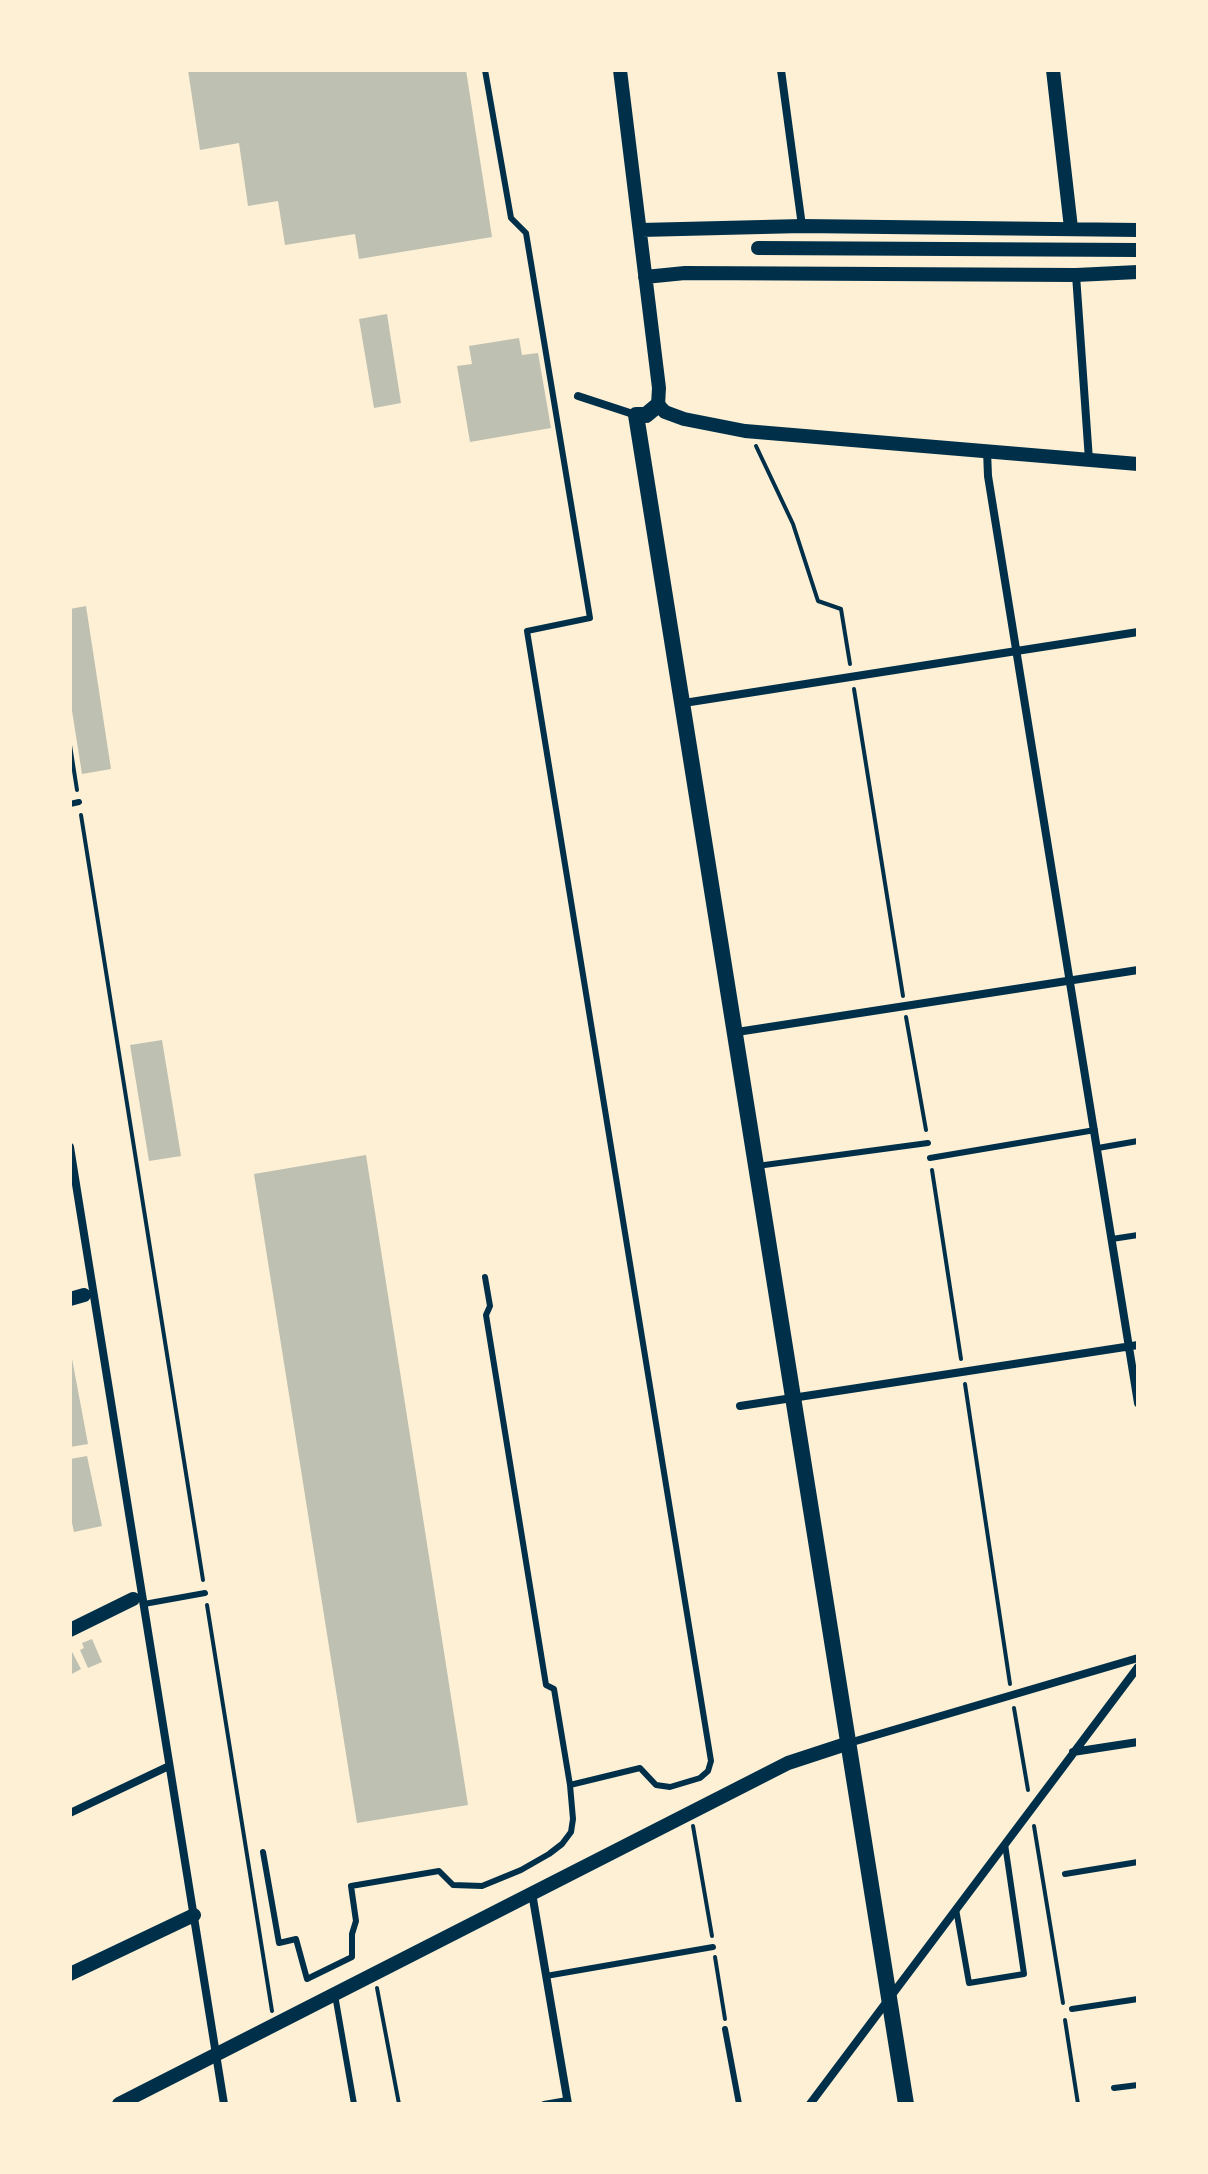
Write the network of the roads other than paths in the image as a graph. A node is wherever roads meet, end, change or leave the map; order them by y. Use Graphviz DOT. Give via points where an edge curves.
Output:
graph roads {
  1 [pos="485,70"];
  2 [pos="620,70"];
  3 [pos="781,70"];
  4 [pos="1053,70"];
  5 [pos="802,226"];
  6 [pos="1071,228"];
  7 [pos="641,230"];
  8 [pos="1138,230"];
  9 [pos="758,248"];
  10 [pos="1138,250"];
  11 [pos="1138,272"];
  12 [pos="1076,275"];
  13 [pos="645,277"];
  14 [pos="578,396"];
  15 [pos="658,405"];
  16 [pos="636,415"];
  17 [pos="987,451"];
  18 [pos="1089,460"];
  19 [pos="1138,464"];
  20 [pos="1138,632"];
  21 [pos="1017,651"];
  22 [pos="684,703"];
  23 [pos="79,802"];
  24 [pos="70,804"];
  25 [pos="1138,970"];
  26 [pos="1070,981"];
  27 [pos="737,1032"];
  28 [pos="1095,1130"];
  29 [pos="1138,1141"];
  30 [pos="928,1143"];
  31 [pos="70,1147"];
  32 [pos="1098,1148"];
  33 [pos="930,1158"];
  34 [pos="757,1166"];
  35 [pos="1138,1235"];
  36 [pos="1112,1239"];
  37 [pos="485,1277"];
  38 [pos="83,1295"];
  39 [pos="1134,1346"];
  40 [pos="794,1396"];
  41 [pos="1138,1403"];
  42 [pos="740,1406"];
  43 [pos="205,1593"];
  44 [pos="140,1599"];
  45 [pos="70,1630"];
  46 [pos="1138,1658"];
  47 [pos="1138,1667"];
  48 [pos="1138,1742"];
  49 [pos="849,1743"];
  50 [pos="1073,1752"];
  51 [pos="169,1766"];
  52 [pos="570,1785"];
  53 [pos="70,1813"];
  54 [pos="1005,1844"];
  55 [pos="263,1852"];
  56 [pos="1138,1862"];
  57 [pos="1065,1874"];
  58 [pos="532,1893"];
  59 [pos="956,1909"];
  60 [pos="194,1915"];
  61 [pos="713,1947"];
  62 [pos="70,1974"];
  63 [pos="546,1976"];
  64 [pos="335,1995"];
  65 [pos="889,1999"];
  66 [pos="1138,1999"];
  67 [pos="1072,2009"];
  68 [pos="725,2029"];
  69 [pos="216,2055"];
  70 [pos="1138,2085"];
  71 [pos="1114,2088"];
  72 [pos="567,2102"];
  73 [pos="119,2104"];
  74 [pos="224,2104"];
  75 [pos="354,2104"];
  76 [pos="544,2104"];
  77 [pos="739,2104"];
  78 [pos="810,2104"];
  79 [pos="906,2104"];
  1 -- 52 [label="lane" via="511,218 526,233 590,618 527,631 711,1761 700,1778 670,1787 656,1785 640,1768"];
  2 -- 7 [label="street"];
  3 -- 5 [label="street"];
  4 -- 6 [label="street"];
  5 -- 6 [label="street"];
  5 -- 7 [label="street"];
  6 -- 8 [label="street"];
  7 -- 13 [label="street"];
  9 -- 10 [label="street"];
  11 -- 12 [label="street"];
  12 -- 13 [label="street" via="700,272"];
  12 -- 18 [label="street"];
  13 -- 15 [label="street"];
  14 -- 16 [label="street"];
  15 -- 16 [label="main road" via="646,415"];
  15 -- 17 [label="street" via="684,419 745,431"];
  16 -- 22 [label="main road"];
  17 -- 18 [label="street"];
  17 -- 21 [label="street"];
  18 -- 19 [label="street"];
  20 -- 21 [label="street"];
  21 -- 22 [label="street"];
  21 -- 26 [label="street"];
  22 -- 27 [label="main road"];
  23 -- 24 [label="lane"];
  25 -- 26 [label="street"];
  26 -- 27 [label="street"];
  26 -- 28 [label="street"];
  27 -- 34 [label="main road"];
  28 -- 32 [label="street"];
  28 -- 33 [label="lane"];
  29 -- 32 [label="lane"];
  30 -- 34 [label="lane"];
  31 -- 38 [label="street"];
  32 -- 36 [label="street"];
  34 -- 40 [label="main road"];
  35 -- 36 [label="lane"];
  36 -- 39 [label="street"];
  37 -- 52 [label="lane" via="490,1306 486,1315 546,1685 554,1689"];
  38 -- 44 [label="street"];
  39 -- 40 [label="street"];
  39 -- 41 [label="street"];
  40 -- 42 [label="street"];
  40 -- 49 [label="main road"];
  43 -- 44 [label="lane"];
  44 -- 45 [label="street"];
  44 -- 51 [label="street"];
  46 -- 49 [label="street"];
  47 -- 50 [label="street"];
  48 -- 50 [label="street"];
  49 -- 58 [label="street" via="788,1763"];
  49 -- 65 [label="main road"];
  50 -- 54 [label="street"];
  51 -- 53 [label="street"];
  51 -- 60 [label="street"];
  52 -- 55 [label="lane" via="571,1832 549,1854 521,1870 482,1886 453,1885 439,1871 351,1886 356,1921 352,1957 307,1979 296,1939 279,1943"];
  54 -- 59 [label="street"];
  54 -- 59 [label="lane" via="1024,1974 969,1983"];
  56 -- 57 [label="lane"];
  58 -- 63 [label="street"];
  58 -- 64 [label="street"];
  59 -- 65 [label="street"];
  60 -- 62 [label="street"];
  60 -- 69 [label="street"];
  61 -- 63 [label="lane"];
  63 -- 72 [label="street"];
  64 -- 69 [label="street"];
  64 -- 75 [label="lane"];
  65 -- 78 [label="street"];
  65 -- 79 [label="main road"];
  66 -- 67 [label="lane"];
  68 -- 77 [label="lane"];
  69 -- 73 [label="street"];
  69 -- 74 [label="street"];
  70 -- 71 [label="lane"];
  72 -- 76 [label="lane"];
}
